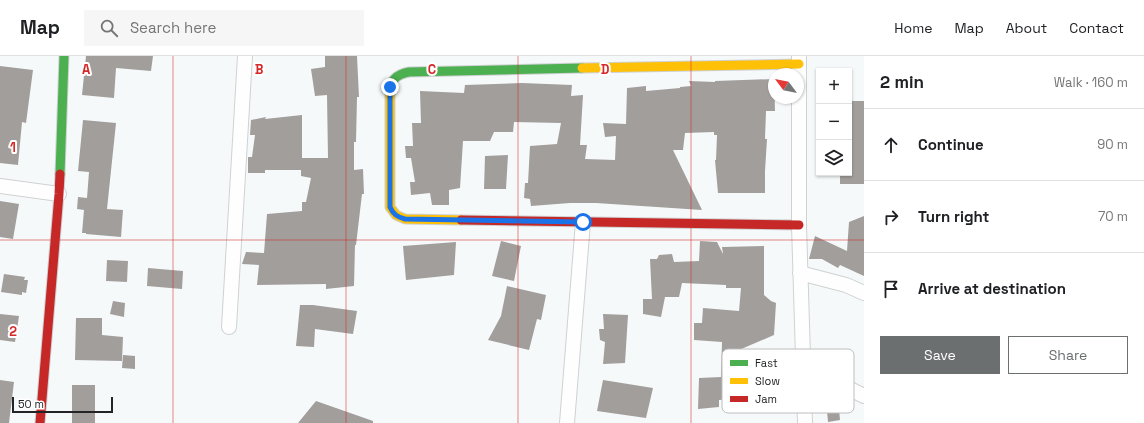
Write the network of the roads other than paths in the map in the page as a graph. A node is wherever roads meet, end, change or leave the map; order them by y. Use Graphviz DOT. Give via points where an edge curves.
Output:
graph roads {
  1 [pos="64,56"];
  2 [pos="245,56"];
  3 [pos="799,60"];
  4 [pos="0,186"];
  5 [pos="59,194"];
  6 [pos="583,222"];
  7 [pos="799,225"];
  8 [pos="800,273"];
  9 [pos="864,293"];
  10 [pos="230,327"];
  11 [pos="802,349"];
  12 [pos="854,391"];
  13 [pos="864,396"];
  14 [pos="805,413"];
  15 [pos="40,423"];
  16 [pos="567,423"];
  17 [pos="805,423"];
  1 -- 5 [label="street"];
  2 -- 10 [label="street"];
  3 -- 6 [label="street" via="409,72 393,78 390,87 390,207 399,218"];
  3 -- 7 [label="street"];
  4 -- 5 [label="street"];
  5 -- 15 [label="street"];
  6 -- 7 [label="street"];
  6 -- 16 [label="street"];
  7 -- 8 [label="street"];
  8 -- 9 [label="street" via="846,285"];
  8 -- 11 [label="street"];
  12 -- 13 [label="street"];
  14 -- 17 [label="street"];
}
